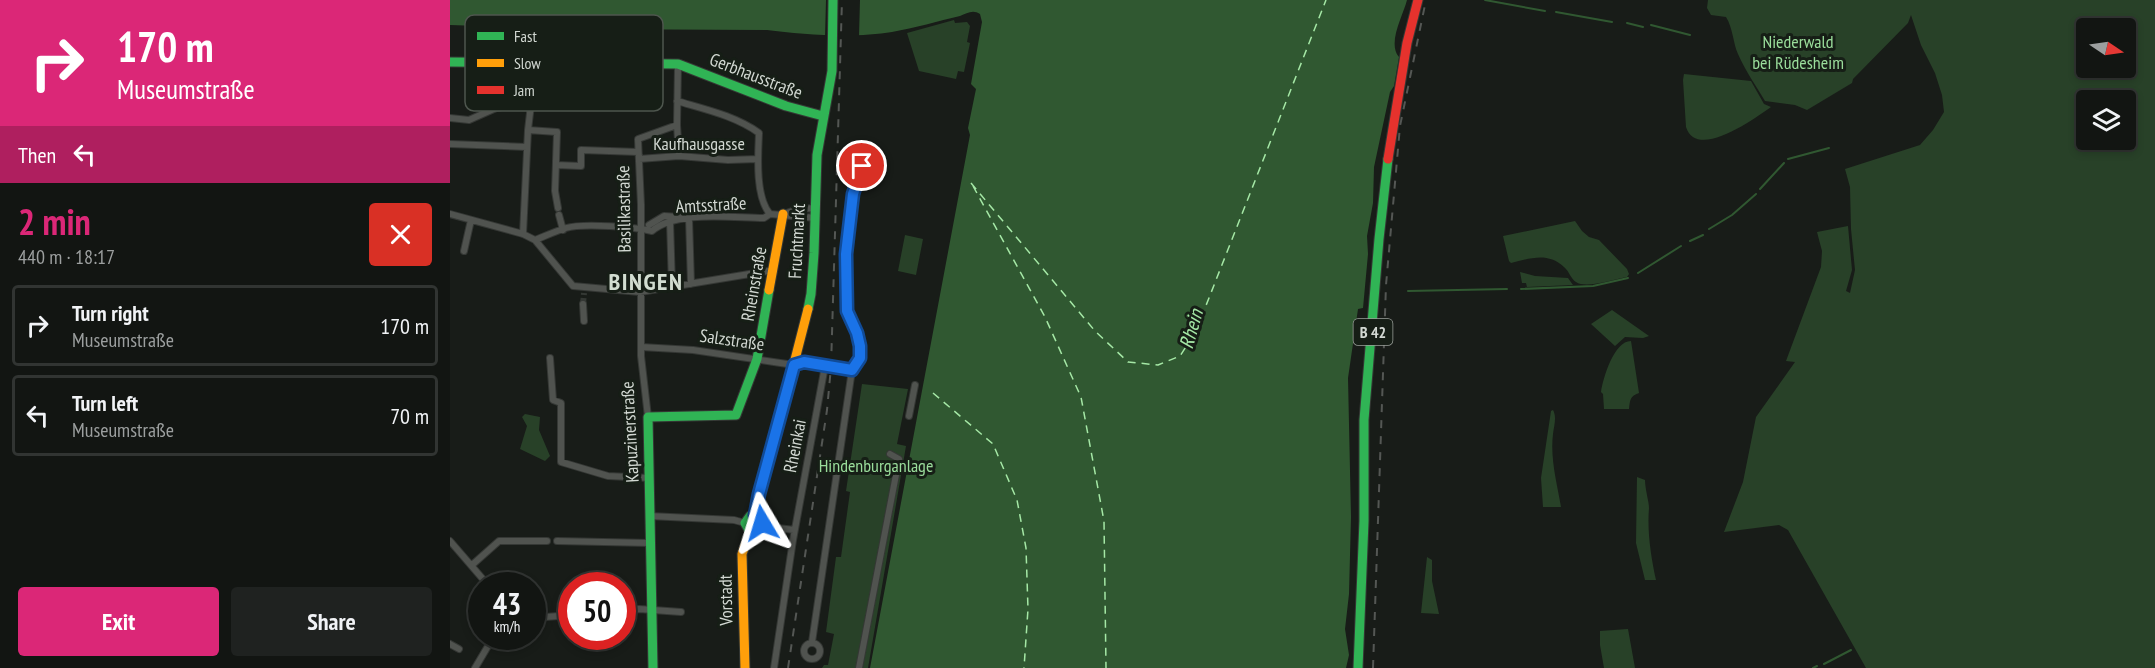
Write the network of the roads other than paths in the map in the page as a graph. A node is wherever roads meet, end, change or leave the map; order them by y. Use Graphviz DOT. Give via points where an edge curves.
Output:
graph roads {
  1 [pos="833,0"];
  2 [pos="1418,0"];
  3 [pos="663,64"];
  4 [pos="678,64"];
  5 [pos="679,102"];
  6 [pos="489,111"];
  7 [pos="530,111"];
  8 [pos="823,116"];
  9 [pos="450,118"];
  10 [pos="677,124"];
  11 [pos="528,130"];
  12 [pos="450,144"];
  13 [pos="527,147"];
  14 [pos="638,155"];
  15 [pos="679,156"];
  16 [pos="758,159"];
  17 [pos="556,165"];
  18 [pos="862,166"];
  19 [pos="816,208"];
  20 [pos="641,209"];
  21 [pos="450,214"];
  22 [pos="770,214"];
  23 [pos="783,214"];
  24 [pos="650,216"];
  25 [pos="686,218"];
  26 [pos="816,218"];
  27 [pos="471,219"];
  28 [pos="670,221"];
  29 [pos="649,225"];
  30 [pos="641,229"];
  31 [pos="563,230"];
  32 [pos="523,234"];
  33 [pos="535,240"];
  34 [pos="464,251"];
  35 [pos="774,270"];
  36 [pos="692,284"];
  37 [pos="672,286"];
  38 [pos="640,292"];
  39 [pos="583,304"];
  40 [pos="584,321"];
  41 [pos="641,347"];
  42 [pos="550,358"];
  43 [pos="757,359"];
  44 [pos="794,365"];
  45 [pos="825,366"];
  46 [pos="852,370"];
  47 [pos="915,385"];
  48 [pos="909,416"];
  49 [pos="648,417"];
  50 [pos="890,454"];
  51 [pos="649,478"];
  52 [pos="755,515"];
  53 [pos="649,516"];
  54 [pos="745,523"];
  55 [pos="762,526"];
  56 [pos="794,530"];
  57 [pos="750,532"];
  58 [pos="547,541"];
  59 [pos="557,541"];
  60 [pos="650,543"];
  61 [pos="451,545"];
  62 [pos="472,565"];
  63 [pos="478,572"];
  64 [pos="636,609"];
  65 [pos="652,611"];
  66 [pos="681,612"];
  67 [pos="812,642"];
  68 [pos="450,644"];
  69 [pos="459,648"];
  70 [pos="486,650"];
  71 [pos="809,659"];
  72 [pos="476,668"];
  73 [pos="653,668"];
  74 [pos="745,668"];
  75 [pos="774,668"];
  76 [pos="808,668"];
  77 [pos="859,668"];
  78 [pos="1358,668"];
  1 -- 8 [label="main road, Fruchtmarkt" via="832,71"];
  2 -- 78 [label="main road, B 42" via="1407,43 1379,239 1364,420"];
  3 -- 4 [label="main road"];
  4 -- 5 [label="street"];
  4 -- 8 [label="main road, Gerbhausstraße" via="786,106"];
  5 -- 10 [label="street"];
  5 -- 16 [label="street" via="755,130 759,133"];
  6 -- 9 [label="street" via="469,120"];
  7 -- 11 [label="street"];
  8 -- 19 [label="main road, Fruchtmarkt" via="816,155"];
  10 -- 14 [label="street" via="638,139"];
  10 -- 15 [label="street"];
  11 -- 13 [label="street"];
  11 -- 17 [label="street" via="557,132"];
  12 -- 13 [label="street"];
  13 -- 32 [label="street"];
  14 -- 15 [label="street, Kaufhausgasse"];
  14 -- 17 [label="street, Basilikastraße" via="581,150 581,166"];
  14 -- 20 [label="street, Basilikastraße"];
  15 -- 16 [label="street, Kaufhausgasse"];
  16 -- 22 [label="street" via="764,207"];
  17 -- 31 [label="street" via="555,191"];
  18 -- 46 [label="street" via="853,194 846,254 847,311 860,346 860,358"];
  19 -- 23 [label="street, Amtsstraße"];
  19 -- 26 [label="main road, Fruchtmarkt"];
  20 -- 29 [label="street"];
  20 -- 30 [label="street, Basilikastraße"];
  21 -- 27 [label="street"];
  22 -- 23 [label="street, Amtsstraße"];
  22 -- 25 [label="street, Amtsstraße" via="764,218"];
  23 -- 26 [label="street, Amtsstraße"];
  23 -- 35 [label="main road, Rheinstraße"];
  24 -- 29 [label="street"];
  25 -- 28 [label="street, Amtsstraße"];
  25 -- 29 [label="street" via="664,216"];
  25 -- 36 [label="street"];
  26 -- 44 [label="main road, Fruchtmarkt" via="810,294"];
  27 -- 32 [label="street"];
  27 -- 34 [label="street"];
  28 -- 30 [label="street, Amtsstraße" via="652,231"];
  28 -- 37 [label="street"];
  30 -- 31 [label="street, Amtsstraße"];
  30 -- 38 [label="street, Basilikastraße"];
  31 -- 33 [label="street, Amtsstraße"];
  32 -- 33 [label="street"];
  33 -- 38 [label="street" via="573,286 585,291"];
  35 -- 36 [label="street"];
  35 -- 43 [label="main road, Rheinstraße"];
  36 -- 37 [label="street"];
  37 -- 38 [label="street"];
  38 -- 41 [label="street, Basilikastraße"];
  39 -- 40 [label="street"];
  41 -- 43 [label="street, Salzstraße"];
  41 -- 49 [label="street, Kapuzinerstraße"];
  42 -- 51 [label="street" via="553,400 561,403 561,462 608,476"];
  43 -- 44 [label="street, Salzstraße"];
  43 -- 49 [label="main road, Rheinstraße" via="736,415"];
  44 -- 45 [label="street, Salzstraße" via="804,362"];
  44 -- 52 [label="main road"];
  45 -- 46 [label="street, Salzstraße"];
  45 -- 56 [label="street, Rheinkai"];
  46 -- 67 [label="street"];
  47 -- 48 [label="street"];
  49 -- 51 [label="main road, Kapuzinerstraße"];
  50 -- 77 [label="street" via="899,459"];
  51 -- 53 [label="main road, Kapuzinerstraße"];
  52 -- 54 [label="main road"];
  52 -- 55 [label="main road"];
  53 -- 54 [label="street"];
  53 -- 60 [label="main road, Kapuzinerstraße"];
  54 -- 57 [label="main road"];
  55 -- 56 [label="street"];
  55 -- 57 [label="main road" via="757,532"];
  56 -- 75 [label="street, Rheinkai"];
  57 -- 74 [label="main road, Vorstadt" via="742,554"];
  58 -- 62 [label="street" via="502,540"];
  59 -- 60 [label="street"];
  60 -- 65 [label="main road, Kapuzinerstraße"];
  61 -- 62 [label="street"];
  62 -- 63 [label="street"];
  64 -- 65 [label="street"];
  65 -- 66 [label="street"];
  65 -- 73 [label="main road, Kapuzinerstraße"];
  67 -- 71 [label="street" via="803,651"];
  67 -- 71 [label="street" via="820,652"];
  68 -- 69 [label="street"];
  70 -- 72 [label="street"];
  71 -- 76 [label="street"];
}
